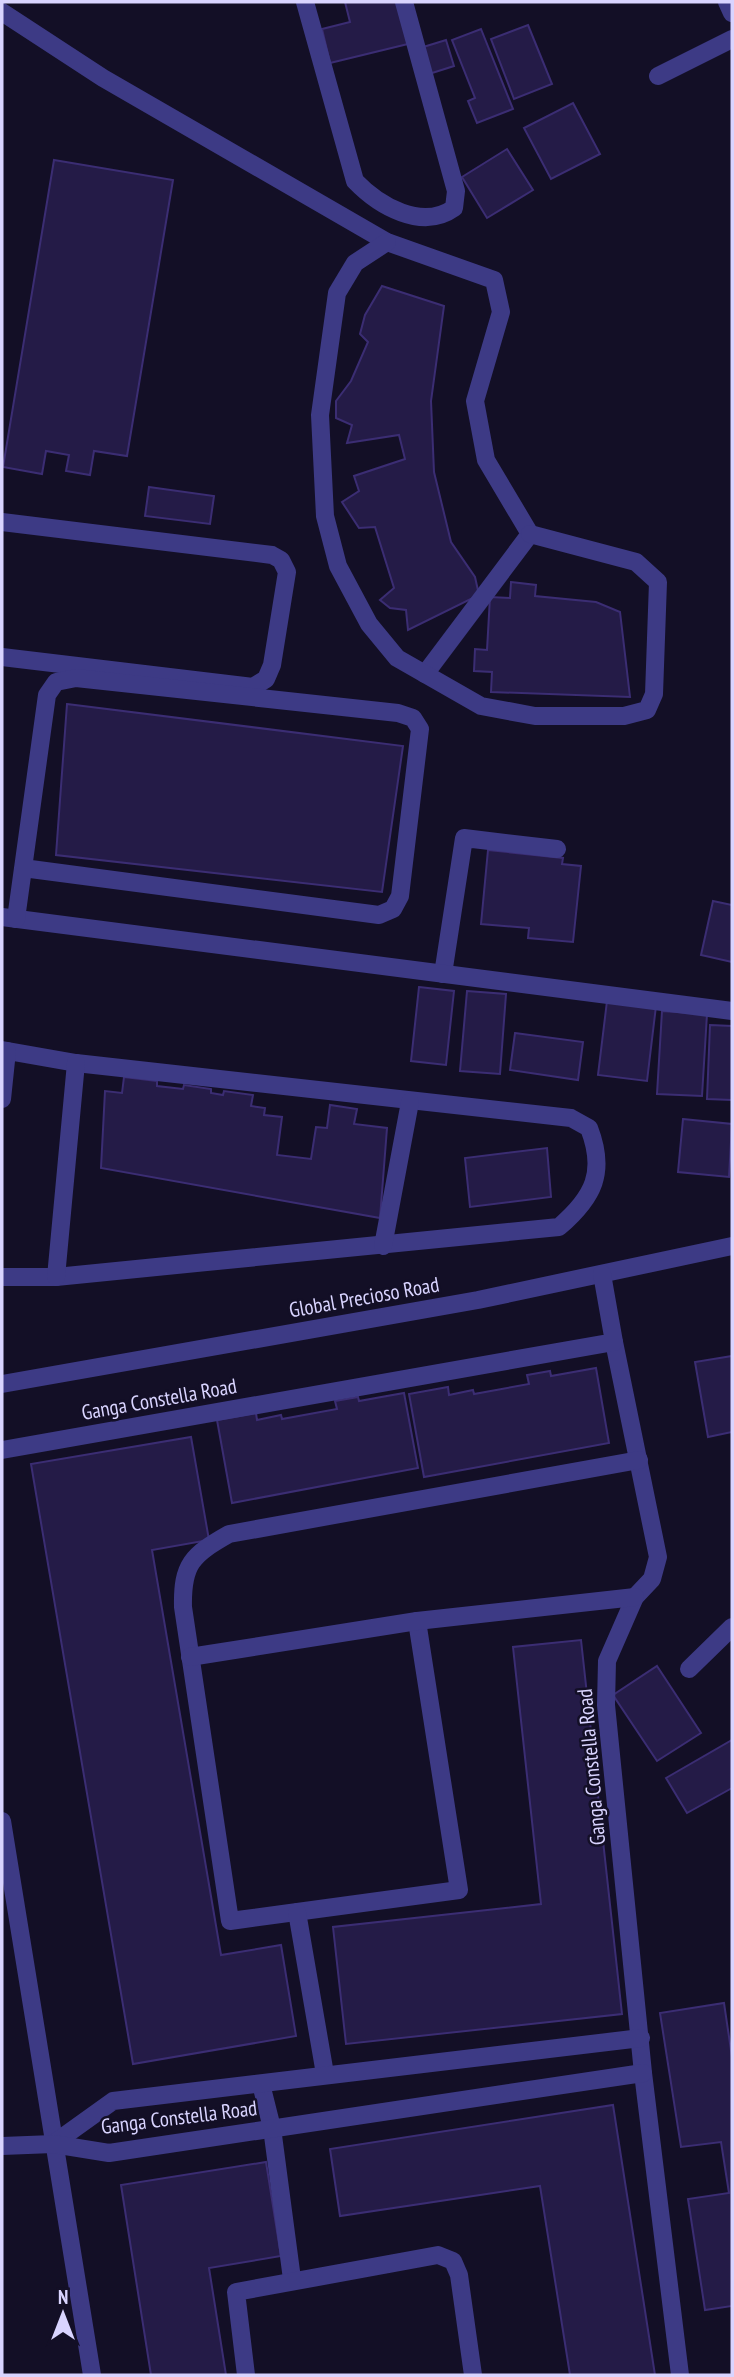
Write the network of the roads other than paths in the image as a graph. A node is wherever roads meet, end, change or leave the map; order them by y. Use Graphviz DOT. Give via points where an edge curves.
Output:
graph roads {
  1 [pos="305,2"];
  2 [pos="404,2"];
  3 [pos="727,2"];
  4 [pos="2,12"];
  5 [pos="732,13"];
  6 [pos="732,39"];
  7 [pos="658,76"];
  8 [pos="387,242"];
  9 [pos="2,522"];
  10 [pos="530,534"];
  11 [pos="2,657"];
  12 [pos="425,674"];
  13 [pos="557,849"];
  14 [pos="23,868"];
  15 [pos="9,918"];
  16 [pos="443,974"];
  17 [pos="732,1011"];
  18 [pos="5,1050"];
  19 [pos="76,1063"];
  20 [pos="2,1099"];
  21 [pos="410,1102"];
  22 [pos="383,1246"];
  23 [pos="732,1246"];
  24 [pos="602,1274"];
  25 [pos="2,1277"];
  26 [pos="56,1277"];
  27 [pos="614,1342"];
  28 [pos="2,1384"];
  29 [pos="2,1450"];
  30 [pos="639,1460"];
  31 [pos="635,1597"];
  32 [pos="417,1621"];
  33 [pos="732,1627"];
  34 [pos="190,1657"];
  35 [pos="689,1669"];
  36 [pos="2,1821"];
  37 [pos="297,1912"];
  38 [pos="641,2038"];
  39 [pos="643,2073"];
  40 [pos="325,2074"];
  41 [pos="261,2084"];
  42 [pos="272,2128"];
  43 [pos="53,2144"];
  44 [pos="2,2146"];
  45 [pos="292,2279"];
  46 [pos="92,2375"];
  47 [pos="246,2375"];
  48 [pos="472,2375"];
  49 [pos="680,2375"];
  1 -- 2 [label="street" via="355,181 367,193 412,218 443,216 454,208 456,191"];
  3 -- 5 [label="street"];
  4 -- 8 [label="street" via="82,65"];
  6 -- 7 [label="street"];
  8 -- 10 [label="street" via="494,280 501,312 475,401 486,460"];
  8 -- 12 [label="street" via="355,263 337,293 320,415 320,462 325,516 338,566 369,624 397,657"];
  9 -- 11 [label="street" via="249,550 281,560 287,572 272,665 266,679 253,687"];
  10 -- 12 [label="street"];
  10 -- 12 [label="street" via="636,562 659,582 654,694 647,710 624,716 535,716 481,706"];
  13 -- 16 [label="street" via="464,838"];
  14 -- 14 [label="street" via="47,695 56,682 76,678 398,713 413,718 421,729 400,897 393,909 379,915"];
  14 -- 15 [label="street"];
  15 -- 16 [label="street"];
  16 -- 17 [label="street"];
  18 -- 19 [label="street"];
  18 -- 20 [label="street"];
  19 -- 21 [label="street"];
  19 -- 26 [label="street"];
  21 -- 22 [label="street"];
  21 -- 22 [label="street" via="571,1118 589,1128 597,1148 596,1184 578,1211 559,1227"];
  22 -- 26 [label="street"];
  23 -- 24 [label="street, Global Precioso Road"];
  24 -- 27 [label="street, Ganga Constella Road"];
  24 -- 28 [label="street, Global Precioso Road"];
  25 -- 26 [label="street"];
  27 -- 29 [label="street, Ganga Constella Road"];
  27 -- 30 [label="street, Ganga Constella Road"];
  30 -- 31 [label="street, Ganga Constella Road" via="659,1557 652,1579"];
  30 -- 34 [label="street" via="229,1534 197,1556 182,1580"];
  31 -- 32 [label="street"];
  31 -- 38 [label="street, Ganga Constella Road" via="607,1661 606,1705"];
  32 -- 34 [label="street"];
  32 -- 37 [label="street" via="459,1890"];
  33 -- 35 [label="street"];
  34 -- 37 [label="street" via="230,1921"];
  36 -- 43 [label="street"];
  37 -- 40 [label="street"];
  38 -- 39 [label="street, Ganga Constella Road"];
  38 -- 40 [label="street, Ganga Constella Road"];
  39 -- 42 [label="street, Ganga Constella Road"];
  39 -- 49 [label="street, Ganga Constella Road"];
  40 -- 41 [label="street, Ganga Constella Road"];
  41 -- 42 [label="street"];
  41 -- 43 [label="street, Ganga Constella Road" via="114,2101"];
  42 -- 43 [label="street, Ganga Constella Road" via="109,2153"];
  42 -- 45 [label="street"];
  43 -- 44 [label="street, Ganga Constella Road"];
  43 -- 46 [label="street"];
  45 -- 47 [label="street" via="236,2292"];
  45 -- 48 [label="street" via="438,2255 453,2261 459,2275"];
}
